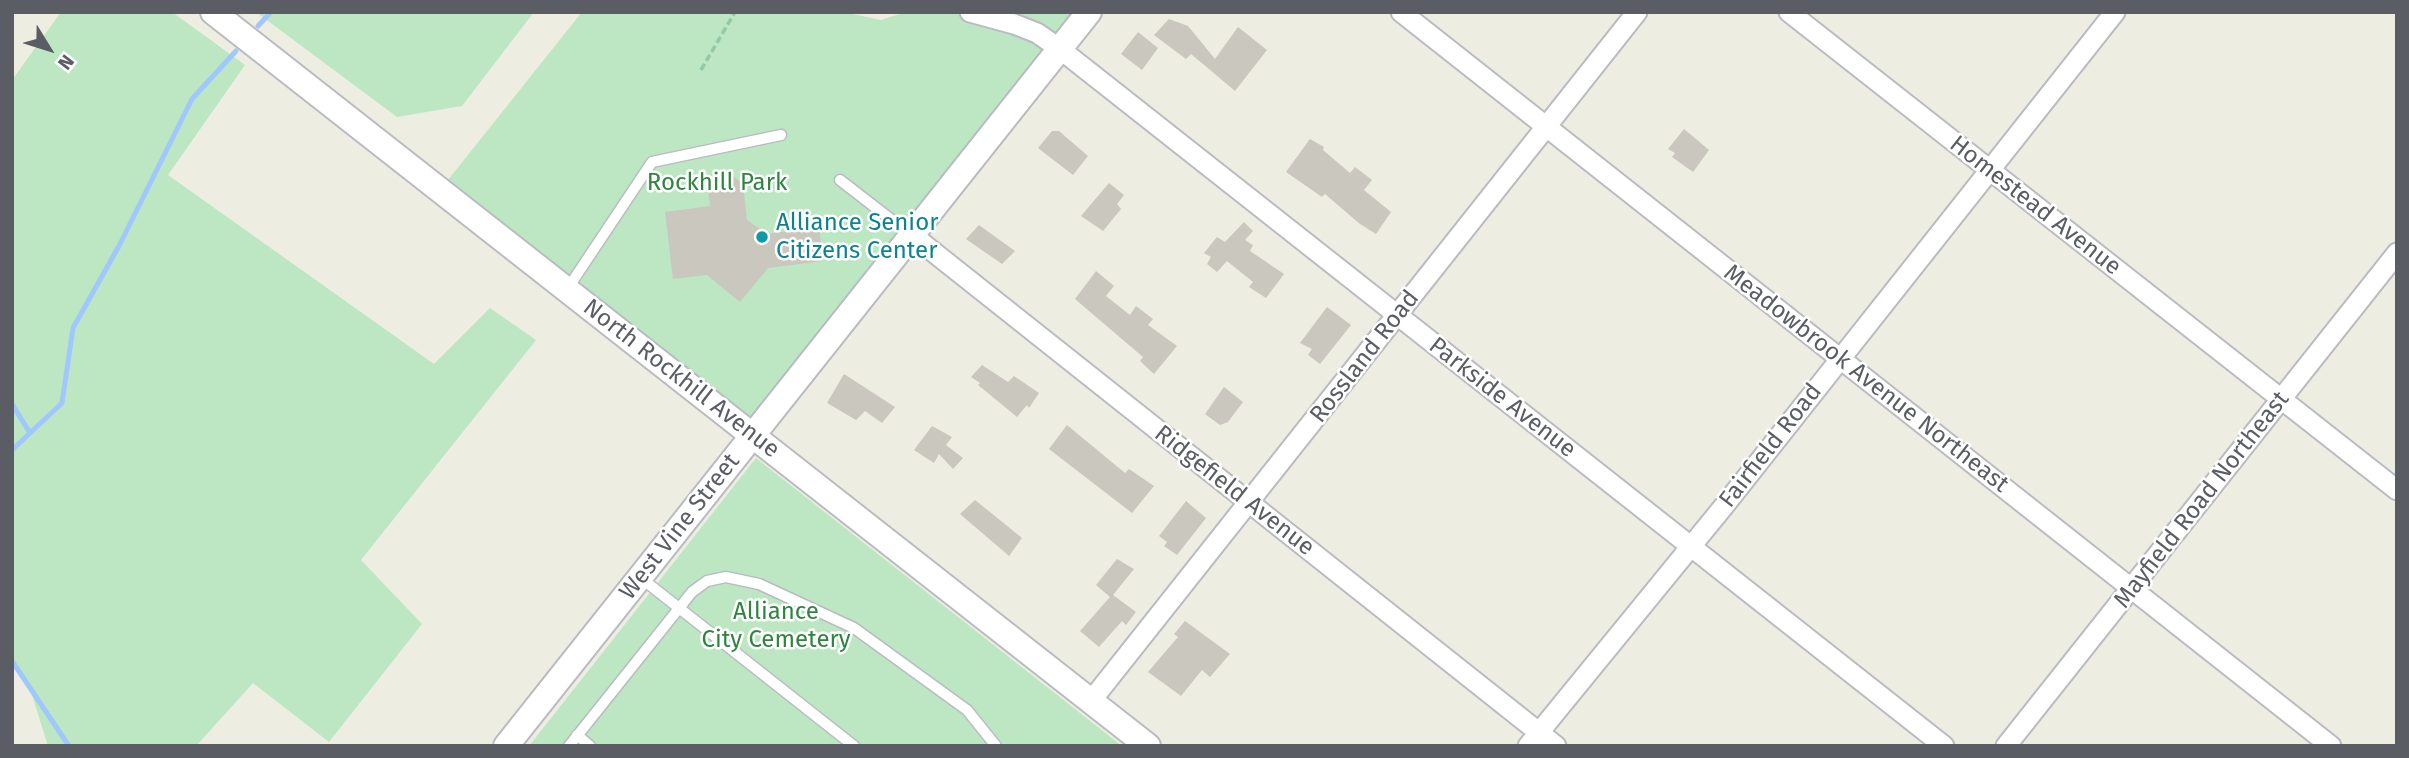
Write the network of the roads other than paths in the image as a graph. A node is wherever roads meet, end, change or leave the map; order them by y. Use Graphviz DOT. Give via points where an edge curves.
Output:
graph roads {
  1 [pos="214,12"];
  2 [pos="970,12"];
  3 [pos="1089,12"];
  4 [pos="1401,12"];
  5 [pos="1637,12"];
  6 [pos="1789,12"];
  7 [pos="2115,12"];
  8 [pos="1060,49"];
  9 [pos="1547,128"];
  10 [pos="781,135"];
  11 [pos="1990,171"];
  12 [pos="839,180"];
  13 [pos="912,235"];
  14 [pos="2397,253"];
  15 [pos="567,289"];
  16 [pos="1398,316"];
  17 [pos="1839,359"];
  18 [pos="2282,399"];
  19 [pos="752,437"];
  20 [pos="2397,490"];
  21 [pos="1249,503"];
  22 [pos="1690,546"];
  23 [pos="640,577"];
  24 [pos="2131,589"];
  25 [pos="679,607"];
  26 [pos="1091,701"];
  27 [pos="577,735"];
  28 [pos="1533,739"];
  29 [pos="506,746"];
  30 [pos="569,746"];
  31 [pos="590,746"];
  32 [pos="854,746"];
  33 [pos="996,746"];
  34 [pos="1148,746"];
  35 [pos="1556,746"];
  36 [pos="1944,746"];
  37 [pos="2006,746"];
  38 [pos="2331,746"];
  1 -- 15 [label="street, North Rockhill Avenue"];
  2 -- 8 [label="street, Parkside Avenue" via="1037,33"];
  3 -- 8 [label="street, West Vine Street"];
  4 -- 9 [label="street, Meadowbrook Avenue Northeast"];
  5 -- 9 [label="street, Rossland Road"];
  6 -- 11 [label="street, Homestead Avenue"];
  7 -- 11 [label="street, Fairfield Road"];
  8 -- 13 [label="street, West Vine Street"];
  8 -- 16 [label="street, Parkside Avenue"];
  9 -- 16 [label="street, Rossland Road"];
  9 -- 17 [label="street, Meadowbrook Avenue Northeast"];
  10 -- 15 [label="lane" via="652,162"];
  11 -- 17 [label="street, Fairfield Road"];
  11 -- 18 [label="street, Homestead Avenue"];
  12 -- 13 [label="lane"];
  13 -- 19 [label="street, West Vine Street"];
  13 -- 21 [label="street, Ridgefield Avenue"];
  14 -- 18 [label="street, Mayfield Road Northeast"];
  15 -- 19 [label="street, North Rockhill Avenue"];
  16 -- 21 [label="street, Rossland Road"];
  16 -- 22 [label="street, Parkside Avenue"];
  17 -- 22 [label="street, Fairfield Road"];
  17 -- 24 [label="street, Meadowbrook Avenue Northeast"];
  18 -- 20 [label="street, Homestead Avenue"];
  18 -- 24 [label="street, Mayfield Road Northeast"];
  19 -- 23 [label="street, West Vine Street"];
  19 -- 26 [label="street, North Rockhill Avenue"];
  21 -- 26 [label="street, Rossland Road"];
  21 -- 28 [label="street, Ridgefield Avenue"];
  22 -- 28 [label="street, Fairfield Road"];
  22 -- 36 [label="street, Parkside Avenue"];
  23 -- 25 [label="lane"];
  23 -- 29 [label="street, West Vine Street"];
  24 -- 37 [label="street, Mayfield Road Northeast"];
  24 -- 38 [label="street, Meadowbrook Avenue Northeast"];
  25 -- 27 [label="lane"];
  25 -- 32 [label="lane"];
  25 -- 33 [label="lane" via="700,586 716,578 736,578 774,590 841,621 897,658 967,710"];
  26 -- 34 [label="street, North Rockhill Avenue"];
  27 -- 30 [label="lane"];
  27 -- 31 [label="lane"];
  28 -- 35 [label="street, Ridgefield Avenue"];
}
